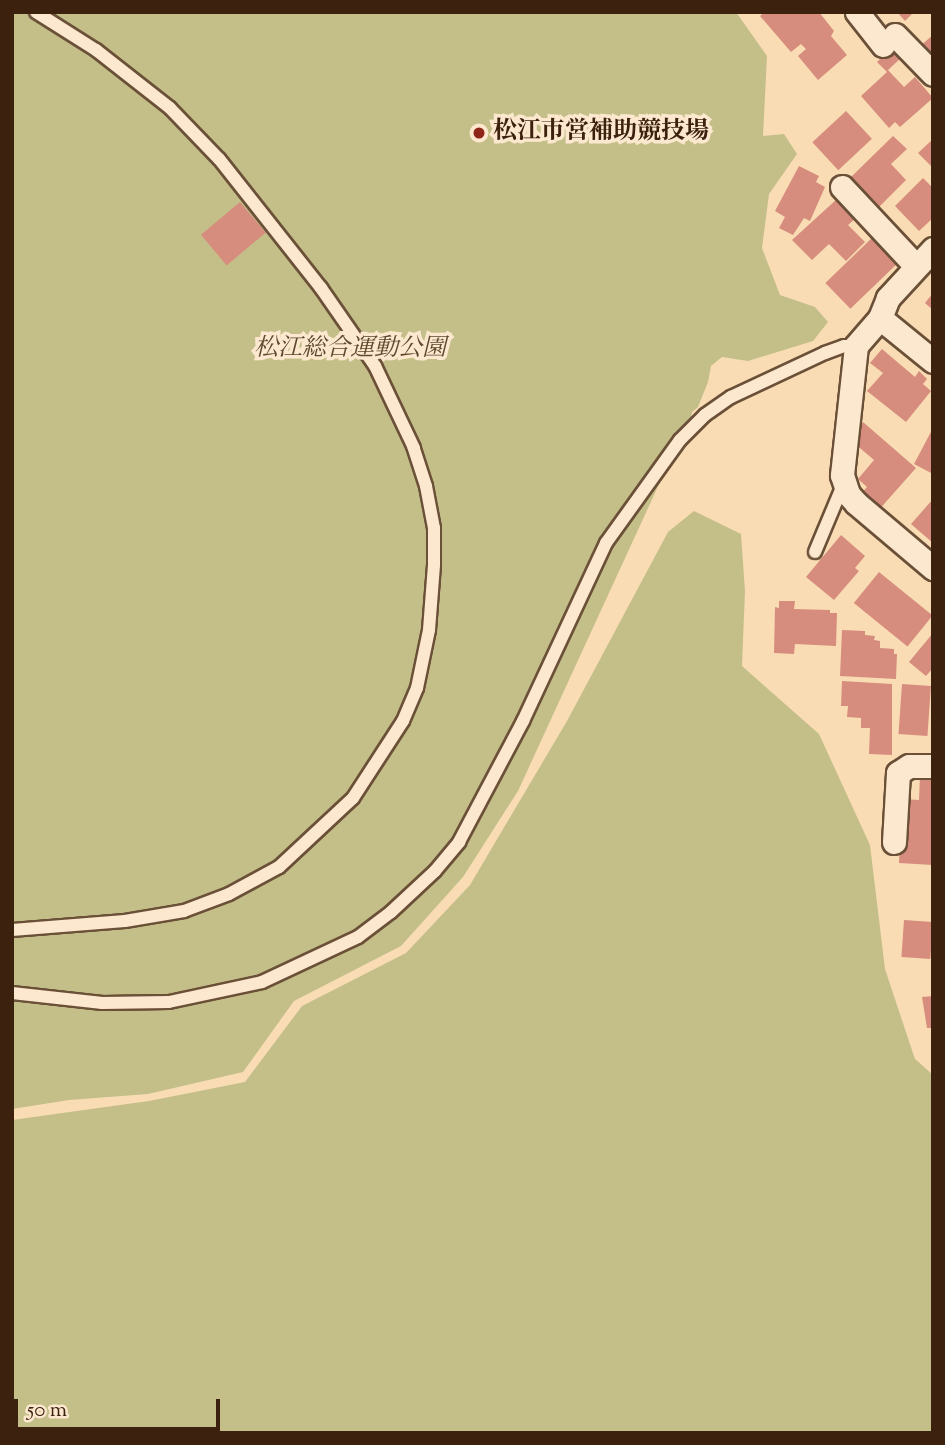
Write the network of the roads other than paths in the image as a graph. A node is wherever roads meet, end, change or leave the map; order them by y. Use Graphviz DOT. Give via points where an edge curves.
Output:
graph roads {
  1 [pos="36,12"];
  2 [pos="857,12"];
  3 [pos="933,74"];
  4 [pos="842,187"];
  5 [pos="933,249"];
  6 [pos="915,265"];
  7 [pos="880,318"];
  8 [pos="856,346"];
  9 [pos="933,362"];
  10 [pos="843,483"];
  11 [pos="815,551"];
  12 [pos="933,568"];
  13 [pos="933,766"];
  14 [pos="894,842"];
  15 [pos="12,930"];
  16 [pos="12,993"];
  1 -- 15 [label="lane" via="96,50 170,108 219,159 321,288 375,366 414,448 433,528 433,565 429,630 417,688 403,721 353,798 279,867 184,911"];
  2 -- 3 [label="street"];
  4 -- 6 [label="street"];
  5 -- 6 [label="street"];
  6 -- 7 [label="street" via="888,298"];
  7 -- 8 [label="street"];
  7 -- 9 [label="street"];
  8 -- 10 [label="street"];
  8 -- 16 [label="lane" via="844,346 731,397 680,440 606,543 523,721 459,842 391,912 358,937 262,982 169,1002 102,1003"];
  10 -- 11 [label="lane"];
  10 -- 12 [label="street" via="856,503"];
  13 -- 14 [label="street" via="909,766 898,774"];
}
